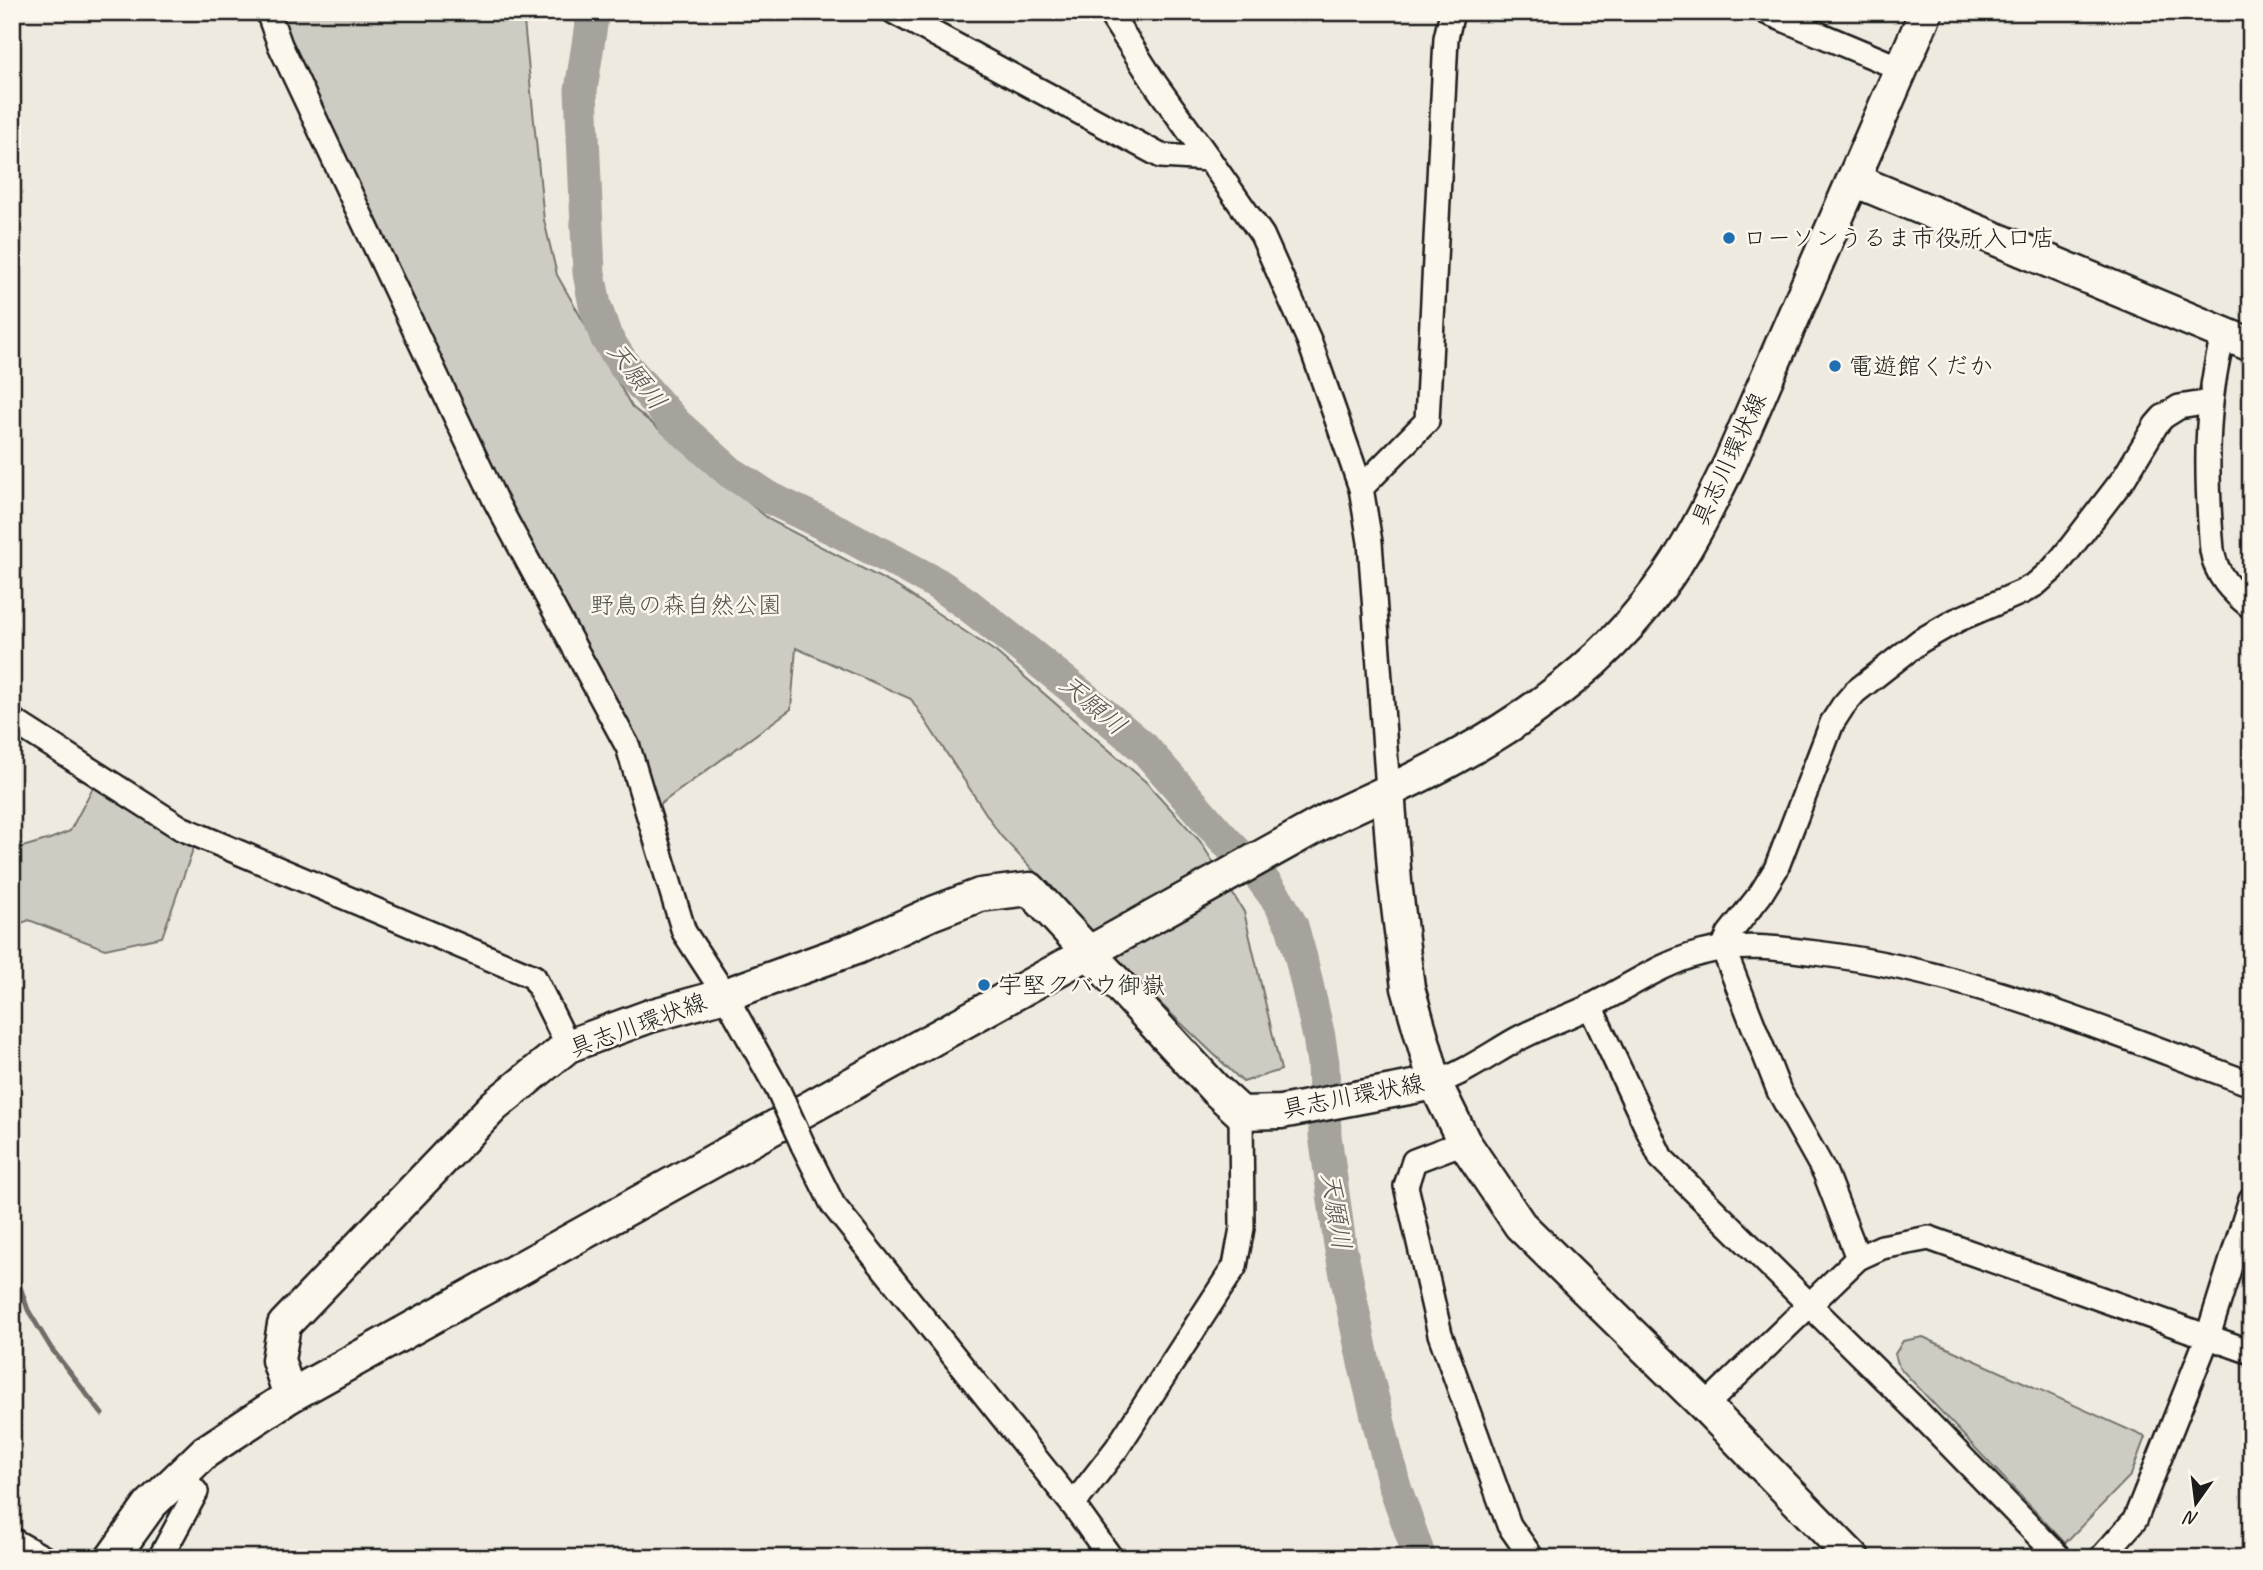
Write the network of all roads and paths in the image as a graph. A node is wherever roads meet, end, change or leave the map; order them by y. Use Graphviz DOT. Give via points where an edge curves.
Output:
graph roads {
  1 [pos="268,12"];
  2 [pos="894,12"];
  3 [pos="1109,12"];
  4 [pos="1452,12"];
  5 [pos="1766,12"];
  6 [pos="1926,12"];
  7 [pos="1902,69"];
  8 [pos="1209,159"];
  9 [pos="1854,180"];
  10 [pos="2237,339"];
  11 [pos="2210,402"];
  12 [pos="1362,488"];
  13 [pos="2251,607"];
  14 [pos="12,720"];
  15 [pos="1388,790"];
  16 [pos="1723,948"];
  17 [pos="1089,952"];
  18 [pos="725,995"];
  19 [pos="1590,1006"];
  20 [pos="568,1046"];
  21 [pos="1435,1083"];
  22 [pos="2251,1084"];
  23 [pos="1241,1113"];
  24 [pos="1464,1142"];
  25 [pos="2251,1199"];
  26 [pos="1858,1258"];
  27 [pos="1808,1304"];
  28 [pos="2208,1336"];
  29 [pos="2251,1352"];
  30 [pos="290,1396"];
  31 [pos="1705,1406"];
  32 [pos="181,1475"];
  33 [pos="1073,1505"];
  34 [pos="12,1539"];
  35 [pos="44,1558"];
  36 [pos="113,1558"];
  37 [pos="160,1558"];
  38 [pos="1111,1558"];
  39 [pos="1532,1558"];
  40 [pos="1853,1558"];
  41 [pos="2060,1558"];
  42 [pos="2101,1558"];
  1 -- 18 [label="street" via="496,502 628,747 684,932"];
  2 -- 8 [label="street" via="1161,156"];
  3 -- 8 [label="street"];
  4 -- 12 [label="street" via="1446,38 1427,421"];
  5 -- 7 [label="street"];
  6 -- 7 [label="main road, 具志川環状線"];
  7 -- 9 [label="main road, 具志川環状線"];
  8 -- 12 [label="street" via="1262,234 1309,340"];
  9 -- 10 [label="main road"];
  9 -- 15 [label="main road, 具志川環状線" via="1730,463 1697,529 1659,589 1566,686 1456,757"];
  10 -- 11 [label="street"];
  11 -- 13 [label="street" via="2207,450 2213,561 2221,578"];
  11 -- 16 [label="street" via="2179,407 2163,417 2124,478 2068,551 2036,584 1940,629 1855,692 1832,723 1776,869"];
  12 -- 15 [label="street"];
  14 -- 20 [label="street" via="181,828 534,977"];
  15 -- 17 [label="main road, 具志川環状線"];
  15 -- 21 [label="main road, 具志川環状線" via="1408,988"];
  16 -- 19 [label="street" via="1681,960"];
  16 -- 22 [label="street" via="1868,959 1959,980"];
  16 -- 26 [label="street" via="1779,1091 1825,1173"];
  17 -- 18 [label="main road, 具志川環状線" via="1030,889 980,895 858,947"];
  17 -- 23 [label="main road, 具志川環状線"];
  17 -- 30 [label="main road, 具志川環状線"];
  18 -- 20 [label="main road, 具志川環状線"];
  18 -- 33 [label="street, bridge" via="778,1090 833,1205"];
  19 -- 21 [label="street"];
  19 -- 27 [label="street" via="1661,1158"];
  20 -- 30 [label="main road, 具志川環状線" via="494,1106 284,1325 278,1360"];
  21 -- 23 [label="main road, 具志川環状線" via="1281,1112"];
  21 -- 24 [label="main road"];
  23 -- 33 [label="street" via="1242,1228 1235,1266 1117,1448"];
  24 -- 31 [label="main road" via="1520,1225"];
  24 -- 39 [label="street" via="1414,1161 1406,1186 1440,1334 1509,1525"];
  25 -- 28 [label="street"];
  26 -- 27 [label="street"];
  26 -- 28 [label="street" via="1882,1247 1929,1238"];
  27 -- 31 [label="street"];
  27 -- 41 [label="street"];
  28 -- 29 [label="street"];
  28 -- 42 [label="street" via="2135,1520"];
  30 -- 32 [label="main road, 具志川環状線" via="205,1452"];
  31 -- 40 [label="main road"];
  32 -- 36 [label="main road, 具志川環状線" via="150,1505"];
  32 -- 37 [label="street" via="196,1492"];
  33 -- 38 [label="street"];
  34 -- 35 [label="street"];
}
